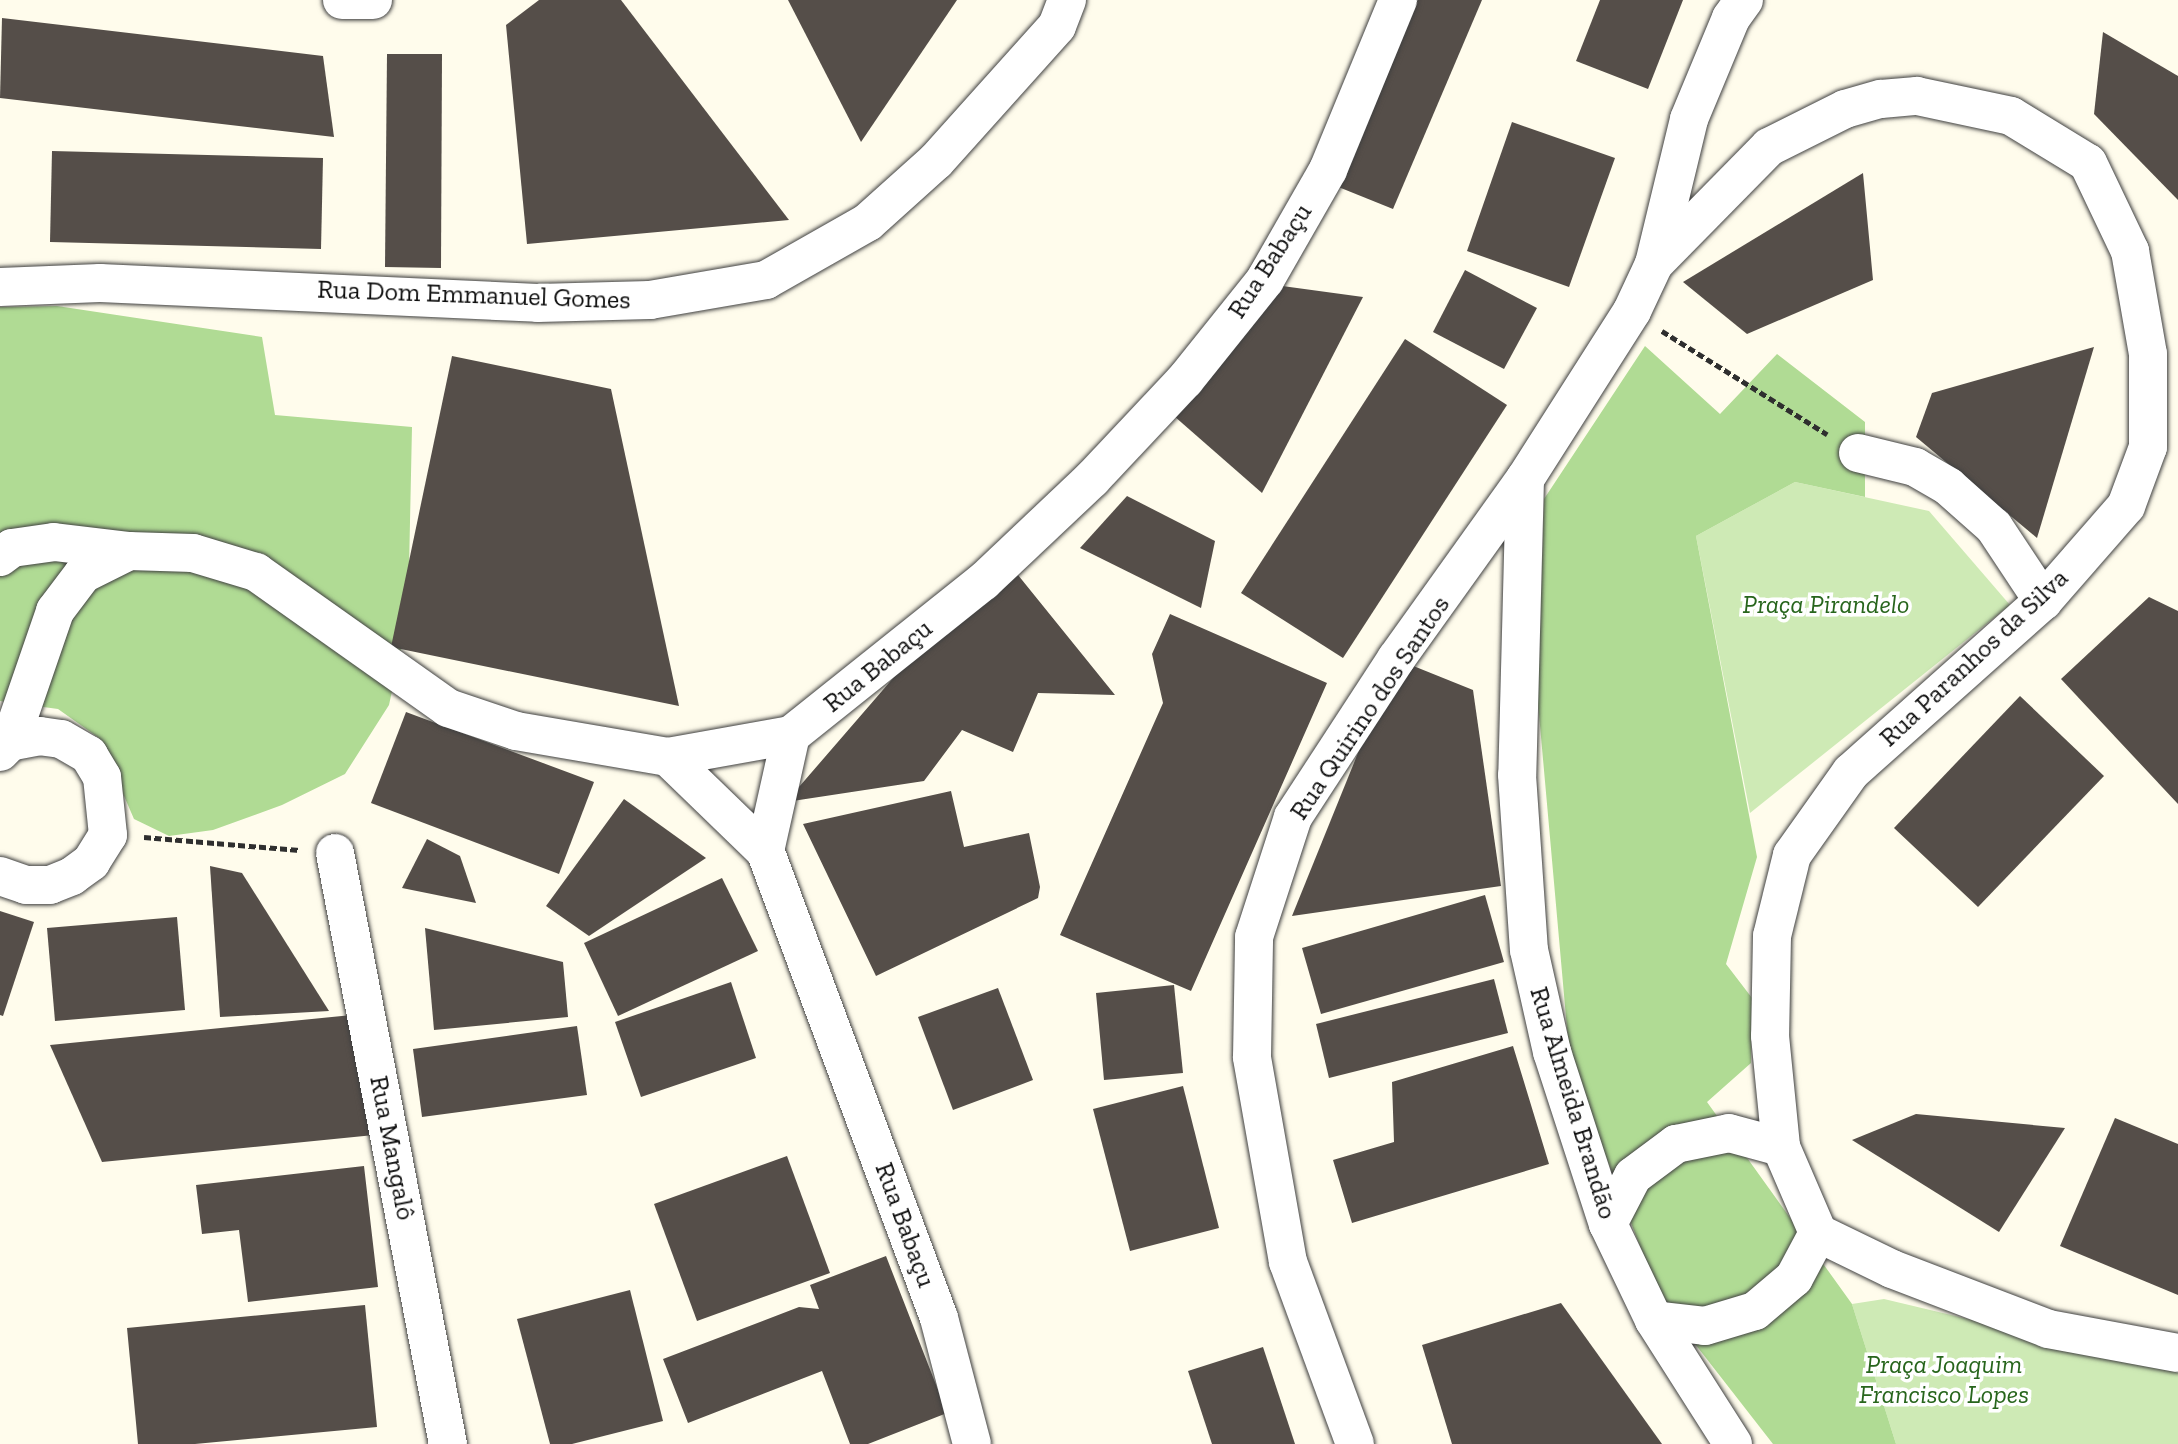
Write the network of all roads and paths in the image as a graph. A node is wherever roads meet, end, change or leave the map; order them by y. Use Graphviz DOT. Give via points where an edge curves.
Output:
graph roads {
  1 [pos="342,0"];
  2 [pos="373,0"];
  3 [pos="1398,0"];
  4 [pos="1744,0"];
  5 [pos="1058,9"];
  6 [pos="1654,264"];
  7 [pos="0,287"];
  8 [pos="1632,312"];
  9 [pos="1858,453"];
  10 [pos="1525,479"];
  11 [pos="129,551"];
  12 [pos="0,558"];
  13 [pos="2043,601"];
  14 [pos="791,735"];
  15 [pos="5,747"];
  16 [pos="668,757"];
  17 [pos="108,835"];
  18 [pos="765,851"];
  19 [pos="335,853"];
  20 [pos="0,876"];
  21 [pos="1781,1147"];
  22 [pos="1608,1224"];
  23 [pos="1818,1233"];
  24 [pos="1654,1320"];
  25 [pos="2178,1353"];
  26 [pos="447,1444"];
  27 [pos="972,1444"];
  28 [pos="1355,1444"];
  29 [pos="1733,1444"];
  1 -- 2 [label="street"];
  3 -- 14 [label="street, Rua Babaçu" via="1328,170 1265,280 1185,380 1091,479 983,582"];
  4 -- 6 [label="street" via="1731,18 1689,119"];
  5 -- 7 [label="street, Rua Dom Emmanuel Gomes" via="936,161 868,222 766,280 649,300 538,303 100,283"];
  6 -- 8 [label="street, Rua Quirino dos Santos"];
  6 -- 13 [label="street, Rua Paranhos da Silva" via="1769,148 1845,109 1881,99 1917,96 2011,116 2088,163 2130,251 2148,354 2148,447 2126,506"];
  8 -- 9 [label="path"];
  8 -- 10 [label="street, Rua Quirino dos Santos"];
  9 -- 13 [label="street" via="1914,467 1949,488 1994,527"];
  10 -- 22 [label="street, Rua Almeida Brandão" via="1517,775 1530,950 1552,1052"];
  10 -- 28 [label="street, Rua Quirino dos Santos" via="1396,659 1293,817 1254,937 1252,1057 1288,1262"];
  11 -- 12 [label="street" via="54,542 12,548"];
  11 -- 15 [label="street" via="83,574 55,611"];
  11 -- 16 [label="street" via="193,553 256,572 448,708 516,731"];
  13 -- 21 [label="street, Rua Paranhos da Silva" via="1914,711 1851,772 1792,855 1772,936 1770,1037"];
  14 -- 16 [label="street"];
  14 -- 18 [label="street"];
  15 -- 17 [label="street" via="40,736 61,739 89,755 102,778"];
  16 -- 18 [label="street"];
  17 -- 19 [label="path"];
  17 -- 20 [label="street" via="91,862 72,876 50,884 26,884"];
  18 -- 27 [label="street, Rua Babaçu" via="939,1318"];
  19 -- 26 [label="street, Rua Mangalô"];
  21 -- 22 [label="street" via="1729,1133 1676,1144 1633,1176"];
  21 -- 23 [label="street, Rua Paranhos da Silva"];
  22 -- 24 [label="street, Rua Almeida Brandão"];
  23 -- 24 [label="street" via="1794,1278 1755,1311 1705,1326"];
  23 -- 25 [label="street" via="1892,1269 2048,1329"];
  24 -- 29 [label="street, Rua Almeida Brandão"];
}
